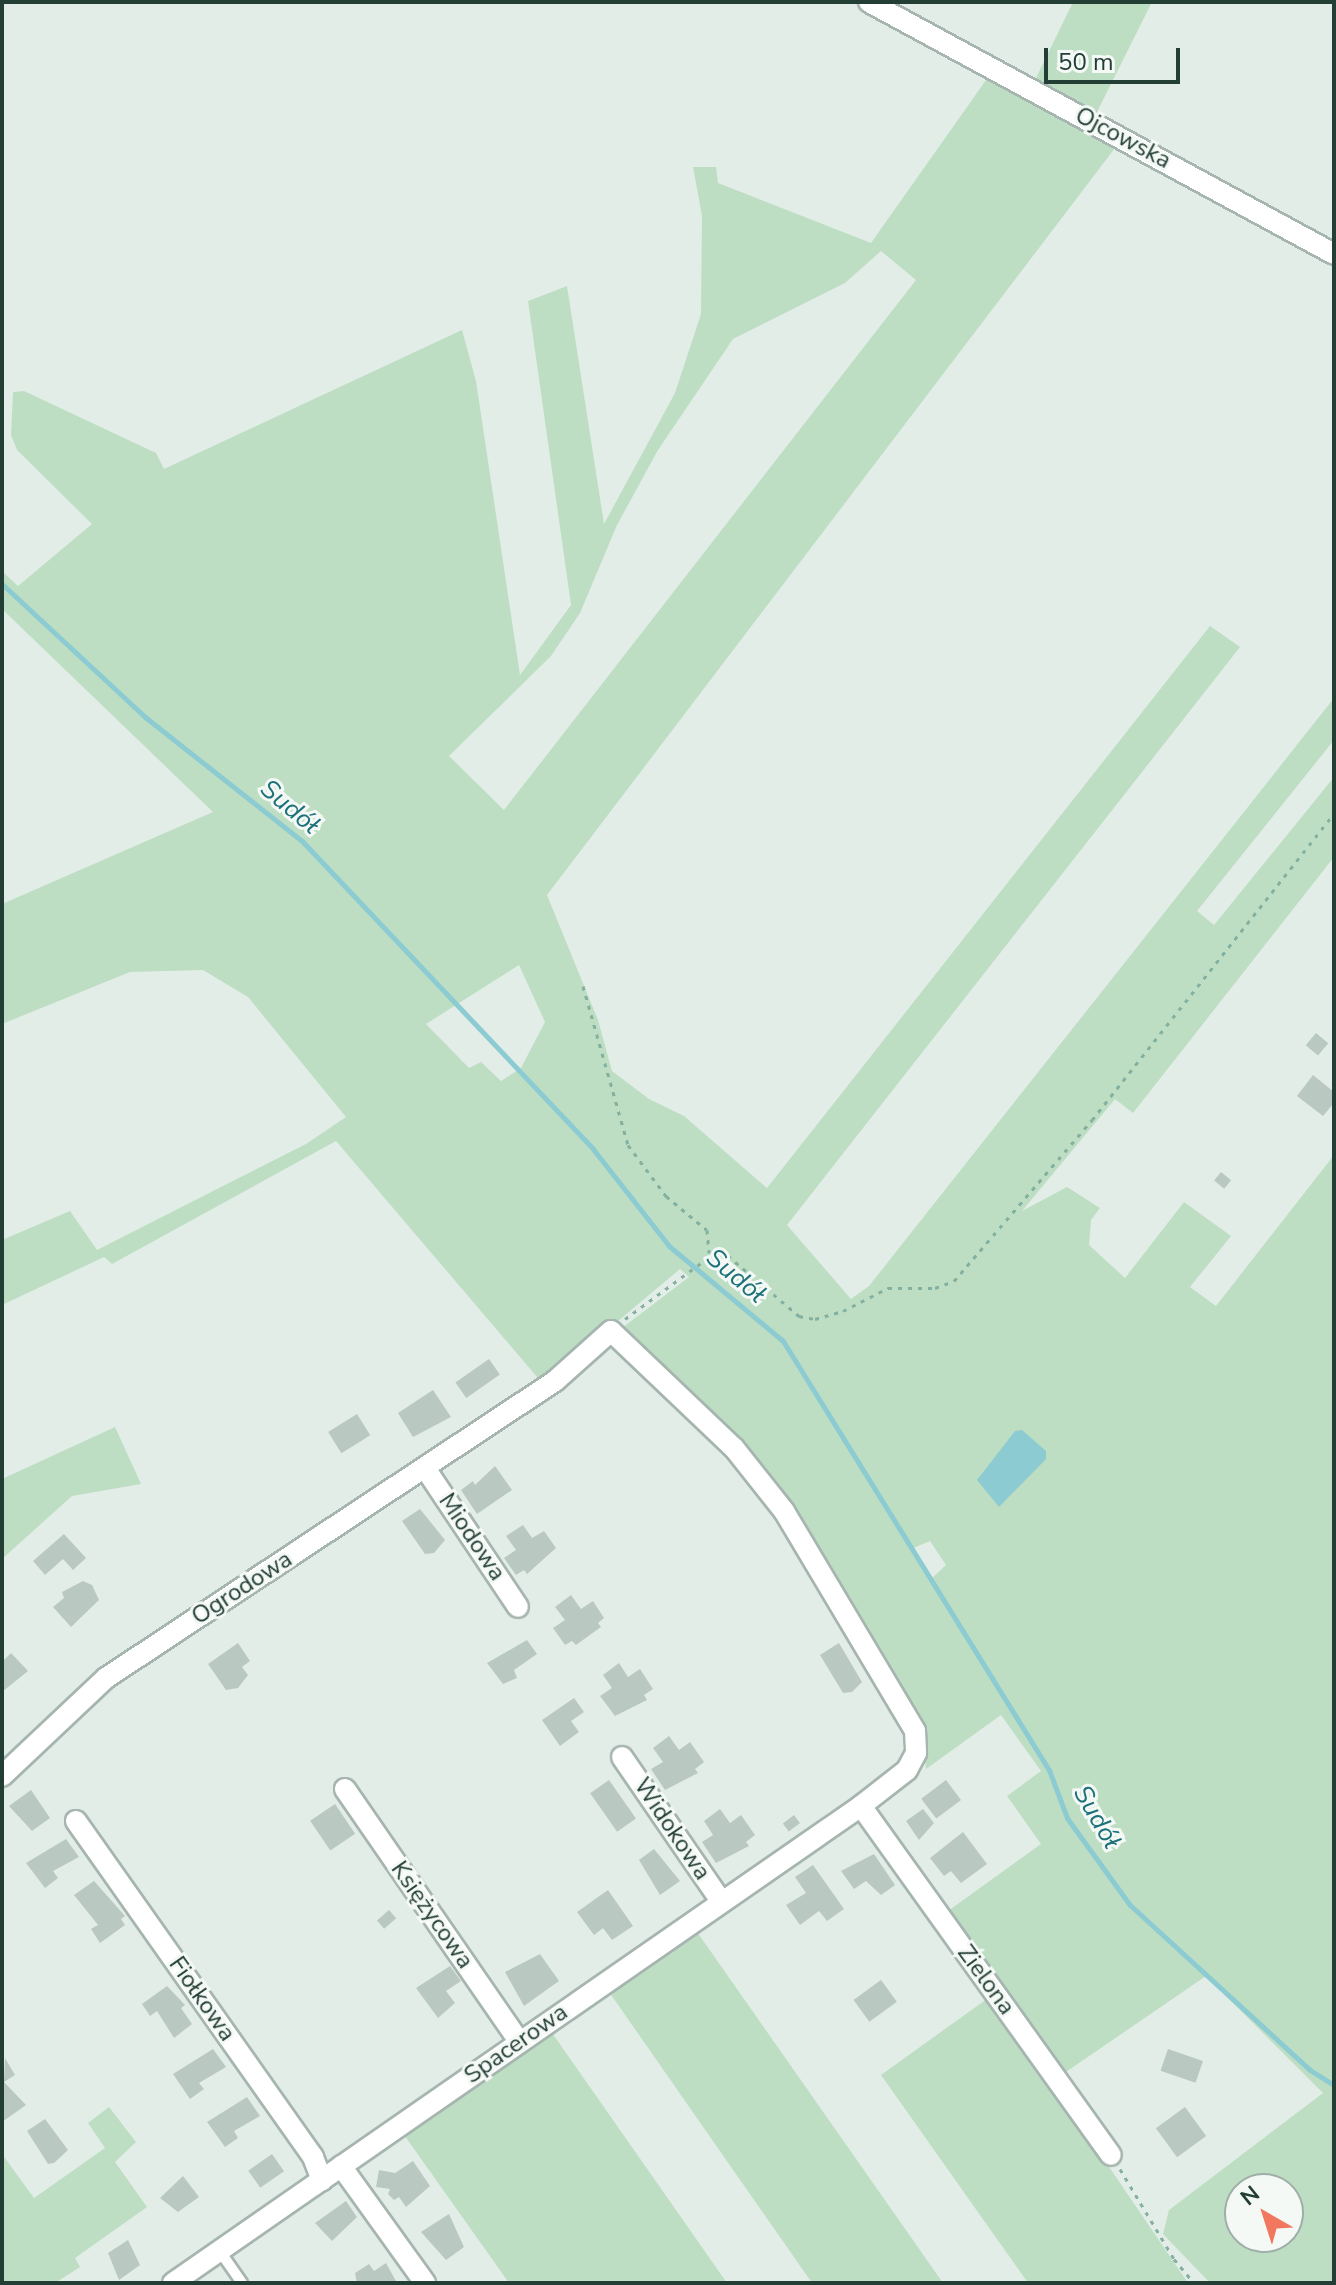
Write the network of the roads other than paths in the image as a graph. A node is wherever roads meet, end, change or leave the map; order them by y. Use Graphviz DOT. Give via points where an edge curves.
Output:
graph roads {
  1 [pos="869,2"];
  2 [pos="1334,254"];
  3 [pos="611,1331"];
  4 [pos="425,1468"];
  5 [pos="518,1607"];
  6 [pos="622,1757"];
  7 [pos="2,1776"];
  8 [pos="345,1789"];
  9 [pos="861,1806"];
  10 [pos="76,1821"];
  11 [pos="721,1901"];
  12 [pos="519,2041"];
  13 [pos="1111,2155"];
  14 [pos="341,2166"];
  15 [pos="322,2180"];
  16 [pos="219,2250"];
  17 [pos="173,2283"];
  18 [pos="242,2283"];
  19 [pos="425,2283"];
  1 -- 2 [label="street, Ojcowska"];
  3 -- 4 [label="street, Ogrodowa" via="555,1381"];
  3 -- 9 [label="street, Spacerowa" via="734,1448 784,1511 915,1731 916,1753 907,1770"];
  4 -- 5 [label="street, Miodowa"];
  4 -- 7 [label="street, Ogrodowa" via="106,1678"];
  6 -- 11 [label="street, Widokowa"];
  8 -- 12 [label="street, Księżycowa"];
  9 -- 11 [label="street, Spacerowa"];
  9 -- 13 [label="street, Zielona"];
  10 -- 15 [label="street, Fiołkowa" via="313,2157"];
  11 -- 12 [label="street, Spacerowa"];
  12 -- 14 [label="street, Spacerowa"];
  14 -- 15 [label="street, Spacerowa"];
  14 -- 19 [label="street"];
  15 -- 16 [label="street, Spacerowa"];
  16 -- 17 [label="street, Spacerowa"];
  16 -- 18 [label="lane"];
}
